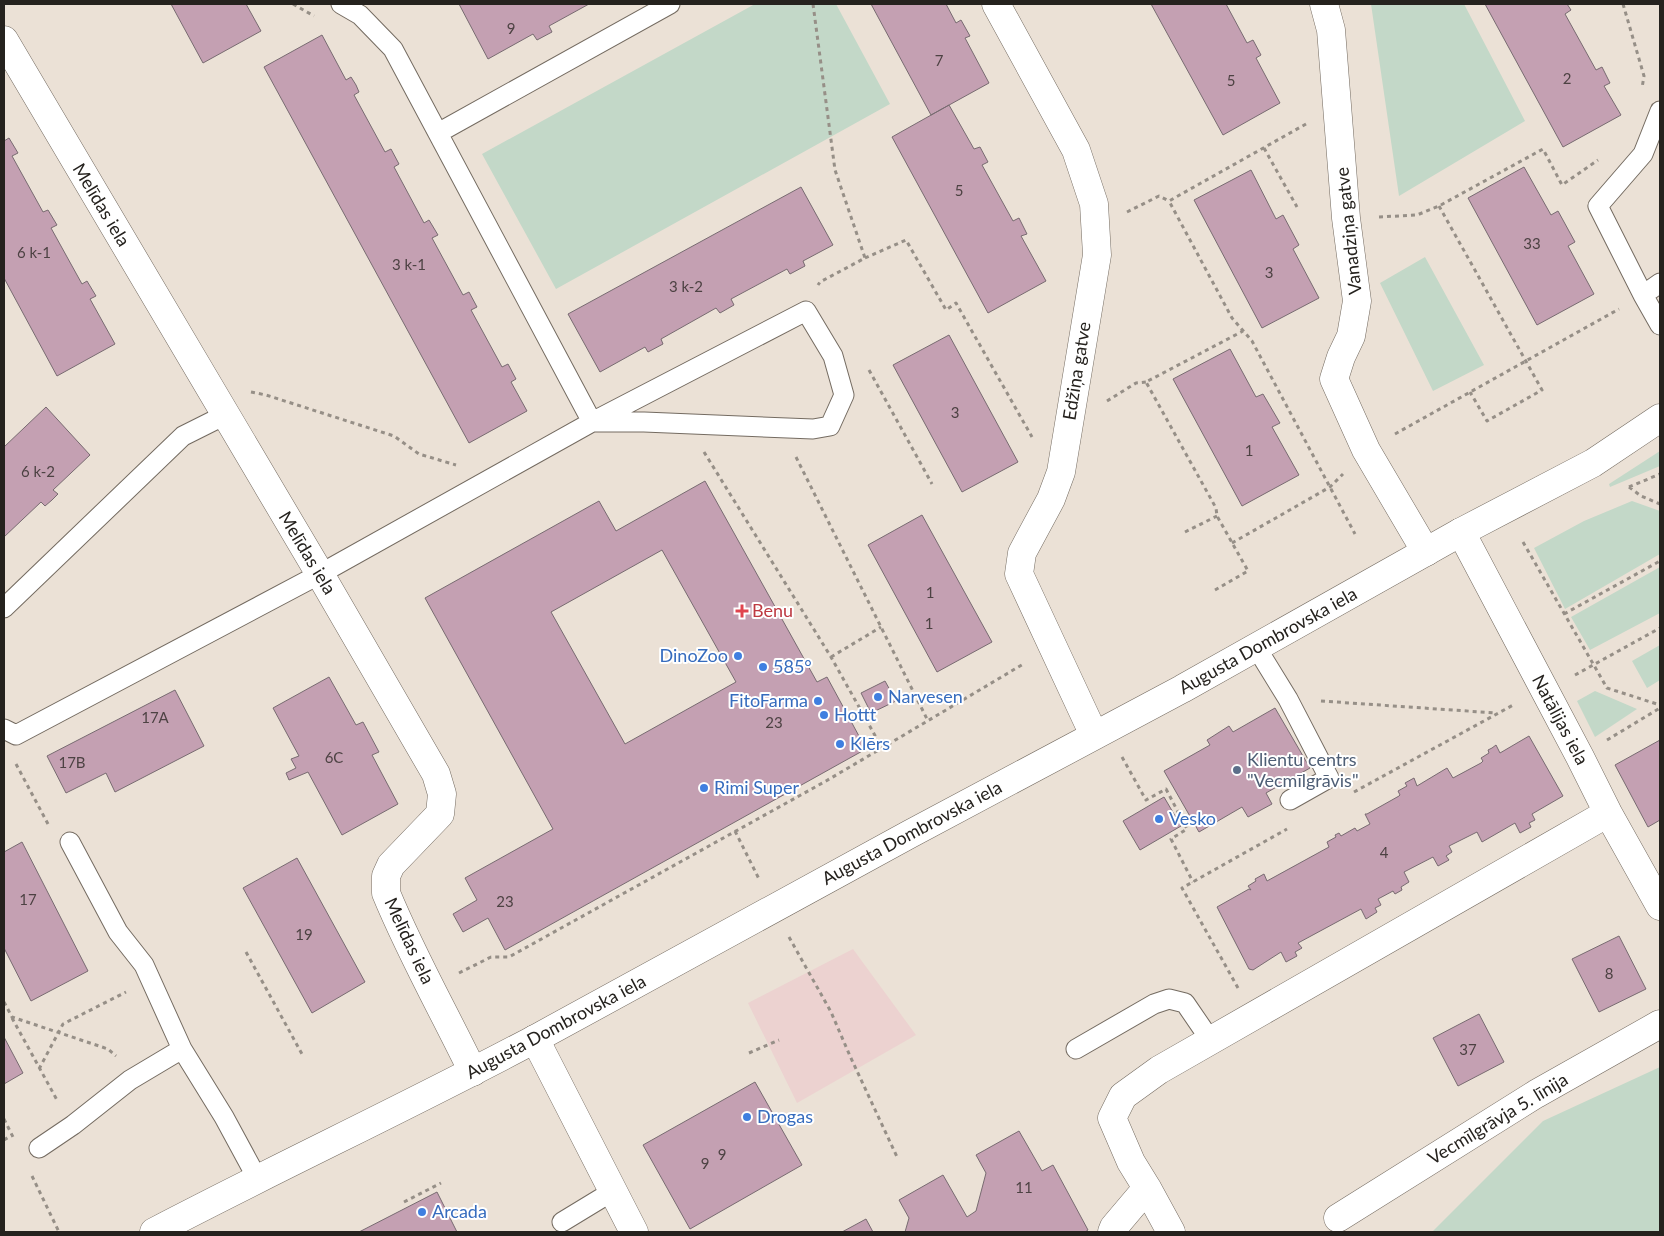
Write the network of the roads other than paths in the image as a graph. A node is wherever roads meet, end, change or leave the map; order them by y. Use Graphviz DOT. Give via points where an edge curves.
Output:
graph roads {
  1 [pos="341,4"];
  2 [pos="670,4"];
  3 [pos="996,4"];
  4 [pos="1324,4"];
  5 [pos="4,40"];
  6 [pos="1660,110"];
  7 [pos="438,133"];
  8 [pos="1660,283"];
  9 [pos="1643,295"];
  10 [pos="1660,325"];
  11 [pos="220,407"];
  12 [pos="1660,418"];
  13 [pos="592,422"];
  14 [pos="1461,532"];
  15 [pos="1426,552"];
  16 [pos="320,574"];
  17 [pos="4,608"];
  18 [pos="1256,647"];
  19 [pos="4,729"];
  20 [pos="1101,732"];
  21 [pos="1290,800"];
  22 [pos="1608,813"];
  23 [pos="70,842"];
  24 [pos="1659,900"];
  25 [pos="1660,1024"];
  26 [pos="535,1039"];
  27 [pos="1211,1041"];
  28 [pos="182,1049"];
  29 [pos="1076,1050"];
  30 [pos="473,1072"];
  31 [pos="39,1148"];
  32 [pos="257,1178"];
  33 [pos="1147,1188"];
  34 [pos="613,1191"];
  35 [pos="1338,1218"];
  36 [pos="562,1222"];
  37 [pos="154,1232"];
  38 [pos="634,1232"];
  39 [pos="1112,1232"];
  40 [pos="1171,1232"];
  1 -- 7 [label="lane" via="360,15 393,49"];
  2 -- 7 [label="lane"];
  3 -- 20 [label="street, Edžiņa gatve" via="1076,150 1094,204 1097,255 1061,472 1051,499 1022,553 1019,574 1052,648"];
  4 -- 15 [label="street, Vanadziņa gatve" via="1331,30 1346,218 1357,301 1351,336 1334,379 1366,450"];
  5 -- 11 [label="street, Melīdas iela"];
  6 -- 9 [label="lane" via="1643,154 1598,206"];
  7 -- 13 [label="lane"];
  8 -- 9 [label="lane"];
  9 -- 10 [label="lane"];
  11 -- 16 [label="street, Melīdas iela"];
  11 -- 17 [label="lane" via="184,436"];
  12 -- 14 [label="street, Augusta Dombrovska iela" via="1594,463"];
  13 -- 13 [label="lane" via="813,429 830,426 844,395 833,356 806,311"];
  13 -- 16 [label="lane"];
  14 -- 15 [label="street, Augusta Dombrovska iela"];
  14 -- 22 [label="street, Natālijas iela"];
  15 -- 18 [label="street, Augusta Dombrovska iela"];
  16 -- 19 [label="lane" via="16,736"];
  16 -- 30 [label="street, Melīdas iela" via="436,774 442,794 440,814 391,865 386,876 386,893"];
  18 -- 20 [label="street, Augusta Dombrovska iela"];
  18 -- 21 [label="lane" via="1288,699 1329,778"];
  20 -- 26 [label="street, Augusta Dombrovska iela"];
  22 -- 24 [label="street, Natālijas iela"];
  22 -- 27 [label="street"];
  23 -- 28 [label="lane" via="118,932 144,965"];
  25 -- 35 [label="street, Vecmīlgrāvja 5. līnija" via="1536,1094"];
  26 -- 30 [label="street, Augusta Dombrovska iela"];
  26 -- 34 [label="street"];
  27 -- 29 [label="lane" via="1184,1003 1169,999 1154,1004"];
  27 -- 33 [label="street" via="1159,1070 1123,1096 1112,1118 1131,1162"];
  28 -- 31 [label="lane" via="139,1073"];
  28 -- 32 [label="lane"];
  30 -- 32 [label="street, Augusta Dombrovska iela"];
  32 -- 37 [label="street, Augusta Dombrovska iela"];
  33 -- 39 [label="street"];
  33 -- 40 [label="street"];
  34 -- 36 [label="lane"];
  34 -- 38 [label="street"];
}
